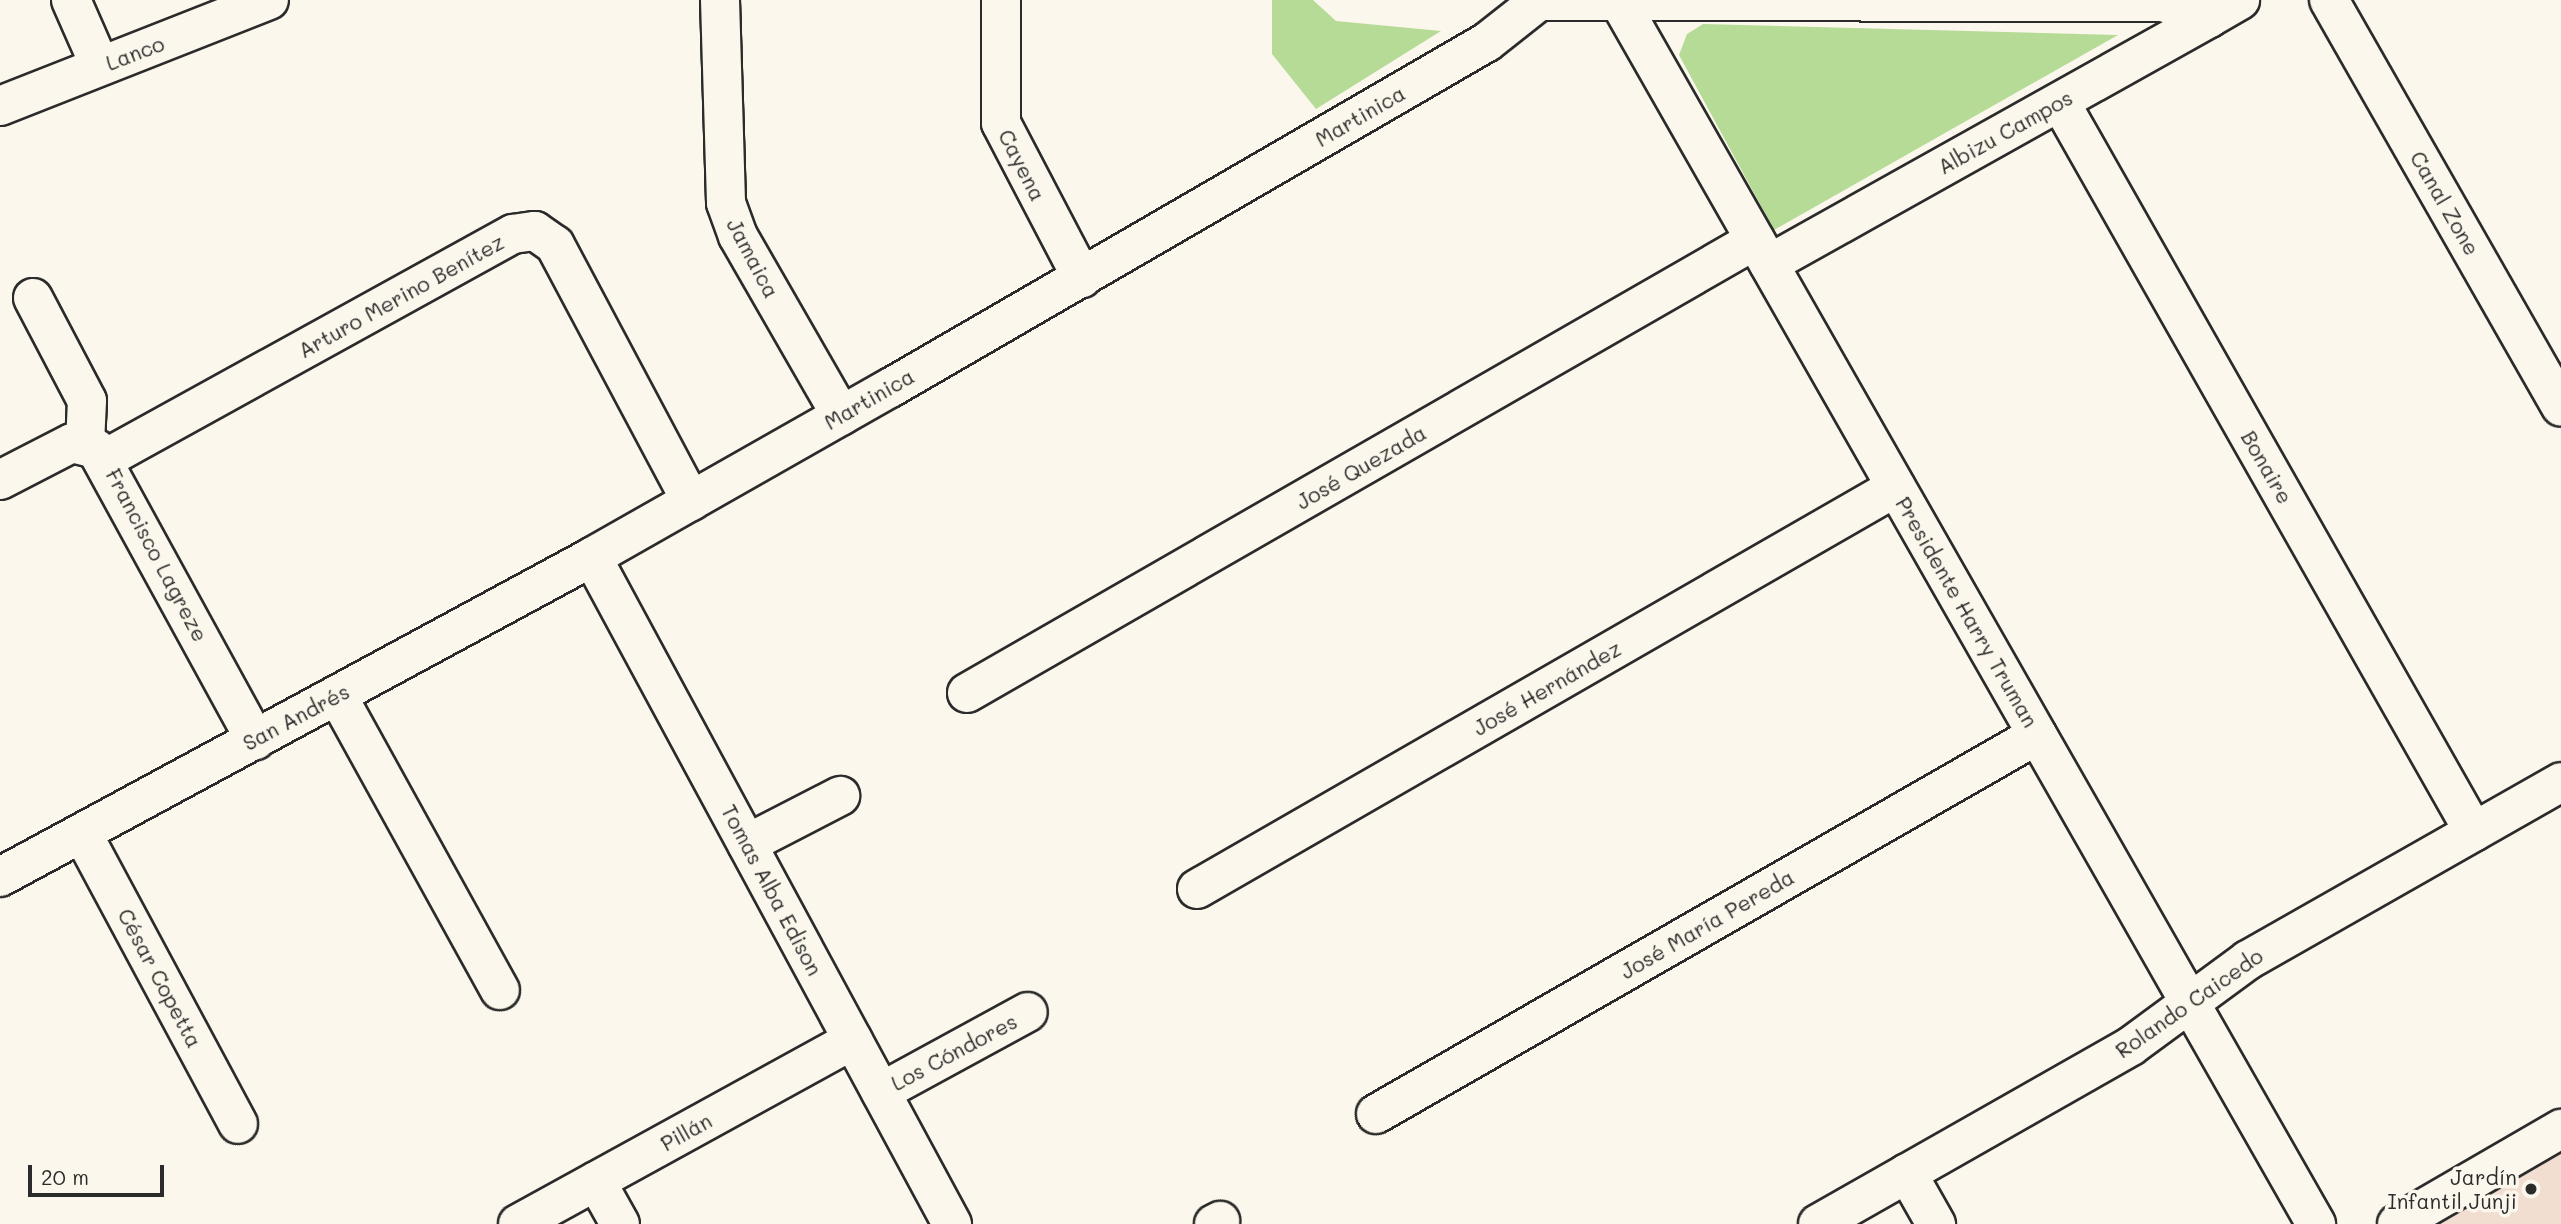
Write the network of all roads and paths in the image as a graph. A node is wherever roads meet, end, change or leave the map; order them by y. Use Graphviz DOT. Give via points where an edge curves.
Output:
graph roads {
  1 [pos="71,0"];
  2 [pos="269,0"];
  3 [pos="720,0"];
  4 [pos="1001,0"];
  5 [pos="1636,0"];
  6 [pos="2329,0"];
  7 [pos="1527,1"];
  8 [pos="1619,1"];
  9 [pos="2220,6"];
  10 [pos="100,66"];
  11 [pos="2060,102"];
  12 [pos="0,106"];
  13 [pos="1762,252"];
  14 [pos="1082,278"];
  15 [pos="33,298"];
  16 [pos="2561,407"];
  17 [pos="841,415"];
  18 [pos="95,451"];
  19 [pos="0,480"];
  20 [pos="1896,487"];
  21 [pos="691,500"];
  22 [pos="592,557"];
  23 [pos="967,693"];
  24 [pos="337,695"];
  25 [pos="2037,735"];
  26 [pos="255,740"];
  27 [pos="840,796"];
  28 [pos="2556,796"];
  29 [pos="2474,832"];
  30 [pos="82,833"];
  31 [pos="747,844"];
  32 [pos="0,877"];
  33 [pos="1197,889"];
  34 [pos="500,990"];
  35 [pos="2190,1002"];
  36 [pos="1028,1012"];
  37 [pos="853,1040"];
  38 [pos="881,1092"];
  39 [pos="1376,1114"];
  40 [pos="238,1124"];
  41 [pos="2561,1129"];
  42 [pos="1907,1172"];
  43 [pos="596,1181"];
  44 [pos="518,1224"];
  45 [pos="620,1224"];
  46 [pos="952,1224"];
  47 [pos="1818,1224"];
  48 [pos="1936,1224"];
  49 [pos="2316,1224"];
  50 [pos="2397,1224"];
  1 -- 10 [label="street"];
  2 -- 10 [label="street, Lanco"];
  3 -- 17 [label="street, Jamaica" via="726,204 738,236"];
  4 -- 14 [label="street, Cayena" via="1001,123"];
  5 -- 8 [label="street, Martinica"];
  5 -- 9 [label="street, Martinica"];
  6 -- 16 [label="street, Canal Zone"];
  7 -- 8 [label="street, Martinica"];
  7 -- 14 [label="street, Martinica" via="1487,42"];
  8 -- 13 [label="street, Presidente Harry Truman"];
  9 -- 11 [label="street, Albizu Campos"];
  10 -- 12 [label="street, Lanco"];
  11 -- 13 [label="street, Albizu Campos"];
  11 -- 29 [label="street, Bonaire"];
  13 -- 20 [label="street, Presidente Harry Truman"];
  13 -- 23 [label="street, José Quezada"];
  14 -- 17 [label="street, Martinica"];
  15 -- 18 [label="street" via="87,401"];
  17 -- 21 [label="street, Martinica"];
  18 -- 19 [label="street, Arturo Merino Benítez" via="60,447"];
  18 -- 21 [label="street, Arturo Merino Benítez" via="513,234 535,231 555,245"];
  18 -- 26 [label="street, Francisco Lagreze"];
  20 -- 25 [label="street, Presidente Harry Truman"];
  20 -- 33 [label="street, José Hernández"];
  21 -- 22 [label="street, Martinica"];
  22 -- 24 [label="street, San Andrés"];
  22 -- 31 [label="street, Tomas Alba Edison"];
  24 -- 26 [label="street, San Andrés"];
  24 -- 34 [label="street"];
  25 -- 35 [label="street, Presidente Harry Truman"];
  25 -- 39 [label="street, José María Pereda"];
  26 -- 30 [label="street, San Andrés"];
  27 -- 31 [label="street"];
  28 -- 29 [label="street, Rolando Caicedo"];
  29 -- 35 [label="street, Rolando Caicedo" via="2248,960"];
  30 -- 32 [label="street, San Andrés"];
  30 -- 40 [label="street, César Copetta"];
  31 -- 37 [label="street, Tomas Alba Edison"];
  35 -- 42 [label="street, Rolando Caicedo" via="2131,1045"];
  35 -- 49 [label="street, Presidente Harry Truman"];
  36 -- 38 [label="street, Los Cóndores"];
  37 -- 38 [label="street, Tomas Alba Edison"];
  37 -- 43 [label="street, Pillán"];
  38 -- 46 [label="street, Tomas Alba Edison"];
  41 -- 50 [label="street"];
  42 -- 47 [label="street, Rolando Caicedo"];
  42 -- 48 [label="street"];
  43 -- 44 [label="street, Pillán"];
  43 -- 45 [label="street"];
}
